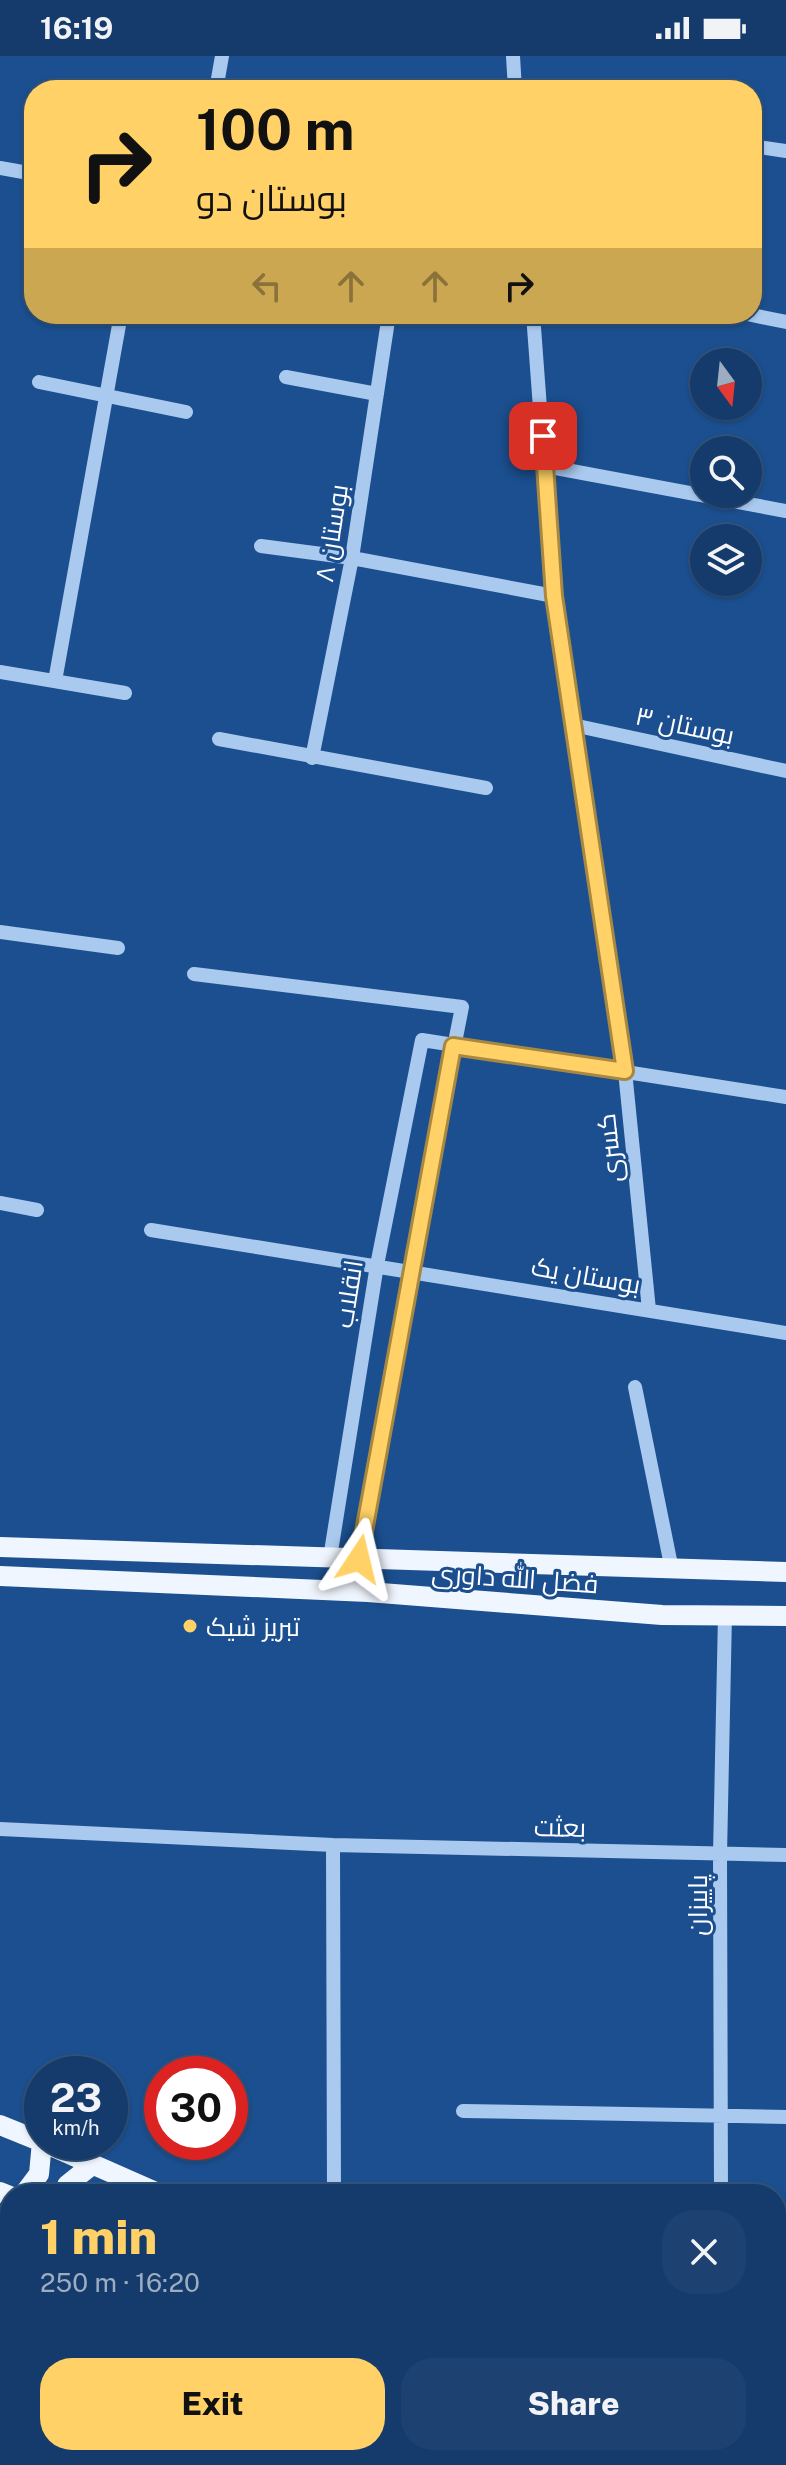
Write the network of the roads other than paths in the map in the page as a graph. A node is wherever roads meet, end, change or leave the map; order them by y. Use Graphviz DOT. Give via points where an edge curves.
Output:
graph roads {
  1 [pos="222,56"];
  2 [pos="513,56"];
  3 [pos="218,80"];
  4 [pos="514,80"];
  5 [pos="762,147"];
  6 [pos="786,151"];
  7 [pos="0,168"];
  8 [pos="24,172"];
  9 [pos="762,316"];
  10 [pos="786,320"];
  11 [pos="119,324"];
  12 [pos="388,324"];
  13 [pos="534,324"];
  14 [pos="286,377"];
  15 [pos="39,382"];
  16 [pos="377,394"];
  17 [pos="106,395"];
  18 [pos="186,412"];
  19 [pos="545,466"];
  20 [pos="786,511"];
  21 [pos="261,546"];
  22 [pos="352,558"];
  23 [pos="554,596"];
  24 [pos="0,672"];
  25 [pos="55,681"];
  26 [pos="125,693"];
  27 [pos="573,725"];
  28 [pos="219,739"];
  29 [pos="312,758"];
  30 [pos="786,771"];
  31 [pos="486,788"];
  32 [pos="0,932"];
  33 [pos="118,948"];
  34 [pos="194,974"];
  35 [pos="453,1046"];
  36 [pos="625,1071"];
  37 [pos="786,1097"];
  38 [pos="0,1203"];
  39 [pos="37,1210"];
  40 [pos="151,1230"];
  41 [pos="377,1265"];
  42 [pos="410,1270"];
  43 [pos="649,1310"];
  44 [pos="786,1333"];
  45 [pos="635,1387"];
  46 [pos="0,1547"];
  47 [pos="330,1558"];
  48 [pos="359,1559"];
  49 [pos="672,1570"];
  50 [pos="786,1572"];
  51 [pos="0,1576"];
  52 [pos="725,1615"];
  53 [pos="786,1616"];
  54 [pos="0,1829"];
  55 [pos="333,1845"];
  56 [pos="720,1855"];
  57 [pos="786,1855"];
  58 [pos="463,2111"];
  59 [pos="721,2117"];
  60 [pos="786,2117"];
  61 [pos="0,2125"];
  62 [pos="24,2135"];
  63 [pos="40,2160"];
  64 [pos="81,2160"];
  65 [pos="92,2165"];
  66 [pos="32,2184"];
  67 [pos="68,2184"];
  68 [pos="137,2184"];
  69 [pos="334,2184"];
  70 [pos="721,2184"];
  1 -- 3 [label="street"];
  2 -- 4 [label="street"];
  5 -- 6 [label="street"];
  7 -- 8 [label="street"];
  9 -- 10 [label="street"];
  11 -- 17 [label="street"];
  12 -- 16 [label="street, بوستان ۸"];
  13 -- 19 [label="street, کسری"];
  14 -- 16 [label="street"];
  15 -- 17 [label="street"];
  16 -- 22 [label="street, بوستان ۸"];
  17 -- 18 [label="street"];
  17 -- 25 [label="street"];
  19 -- 20 [label="street"];
  19 -- 23 [label="street, کسری"];
  21 -- 22 [label="street"];
  22 -- 23 [label="street"];
  22 -- 29 [label="street, بوستان ۸"];
  23 -- 27 [label="street, کسری"];
  24 -- 25 [label="street"];
  25 -- 26 [label="street"];
  27 -- 30 [label="street, بوستان ۳"];
  27 -- 36 [label="street, کسری"];
  28 -- 29 [label="street"];
  29 -- 31 [label="street"];
  32 -- 33 [label="street"];
  34 -- 35 [label="street" via="462,1007"];
  35 -- 36 [label="street"];
  35 -- 41 [label="street, انقلاب" via="422,1040"];
  35 -- 42 [label="street"];
  36 -- 37 [label="street"];
  36 -- 43 [label="street, کسری"];
  38 -- 39 [label="street"];
  40 -- 41 [label="street, بوستان یک"];
  41 -- 42 [label="street, بوستان یک"];
  41 -- 47 [label="street, انقلاب"];
  42 -- 43 [label="street, بوستان یک"];
  42 -- 48 [label="street"];
  43 -- 44 [label="street, بوستان یک"];
  45 -- 49 [label="street"];
  46 -- 47 [label="main road, فضل الله داوری"];
  47 -- 48 [label="main road, فضل الله داوری"];
  48 -- 49 [label="main road, فضل الله داوری"];
  49 -- 50 [label="main road, فضل الله داوری"];
  51 -- 52 [label="main road, فضل الله داوری"];
  52 -- 53 [label="main road, فضل الله داوری"];
  52 -- 56 [label="street, پاییزان"];
  54 -- 55 [label="street, بعثت"];
  55 -- 56 [label="street, بعثت"];
  55 -- 69 [label="street"];
  56 -- 57 [label="street, بعثت"];
  56 -- 59 [label="street, پاییزان"];
  58 -- 59 [label="street"];
  59 -- 60 [label="street"];
  59 -- 70 [label="street, پاییزان"];
  61 -- 62 [label="main road"];
  63 -- 66 [label="main road"];
  64 -- 65 [label="main road"];
  65 -- 67 [label="main road"];
  65 -- 68 [label="main road"];
}
